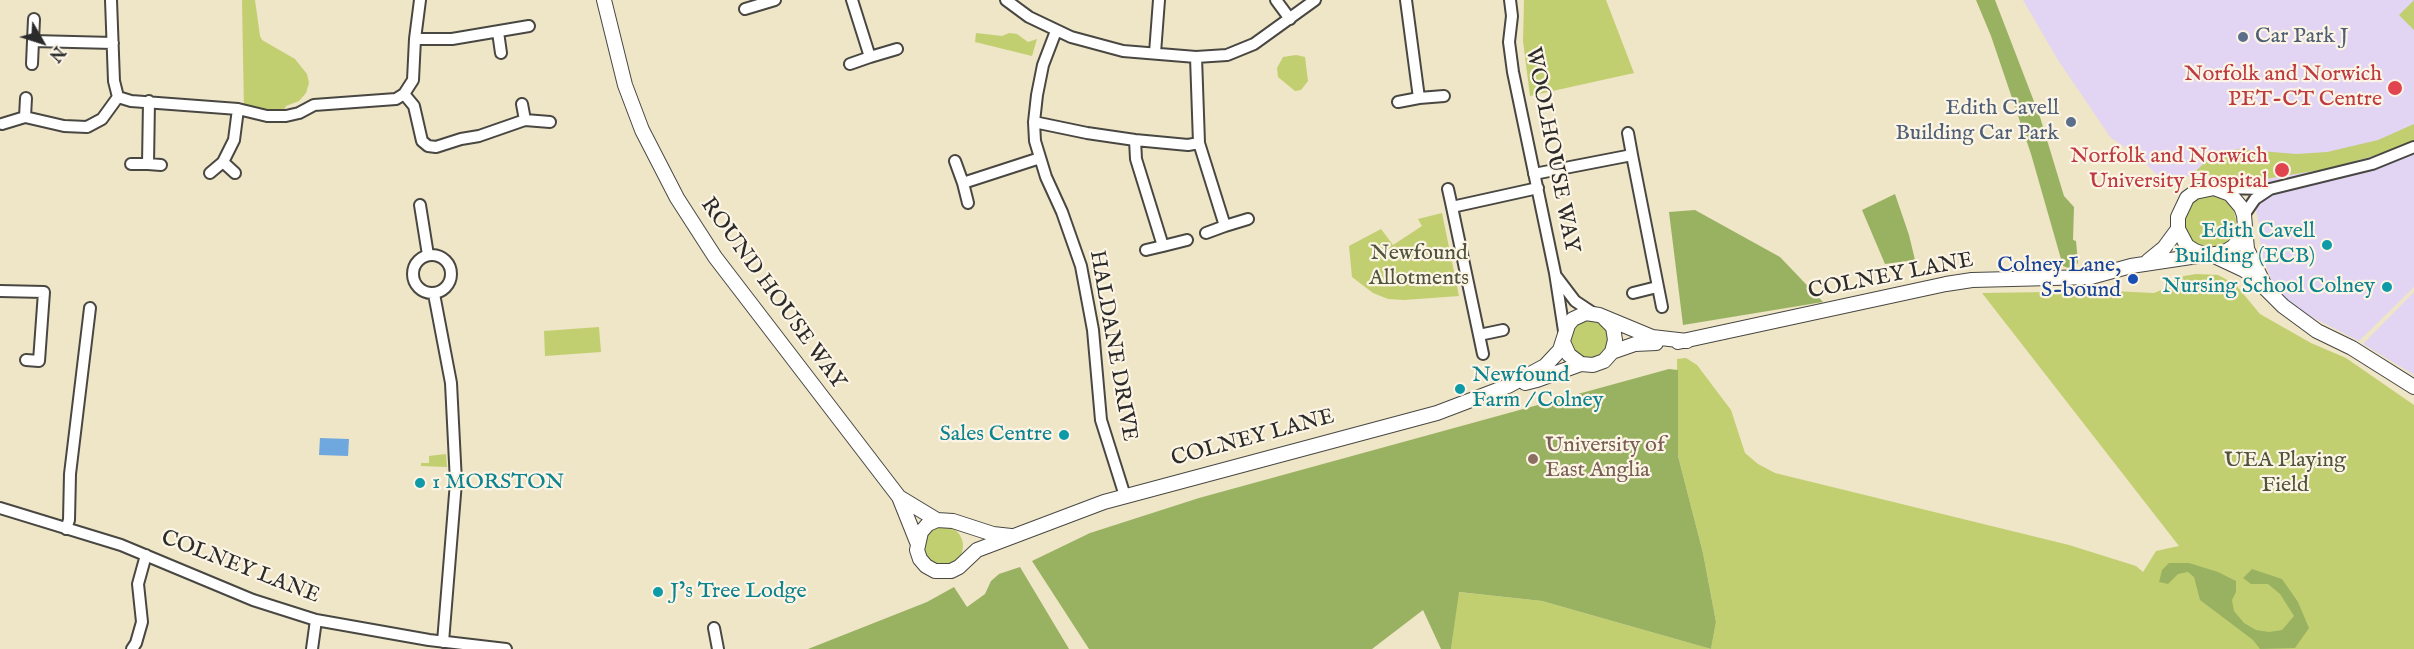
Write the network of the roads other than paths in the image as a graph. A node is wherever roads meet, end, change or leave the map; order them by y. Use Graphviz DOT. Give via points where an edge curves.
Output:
graph roads {
  1 [pos="111,0"];
  2 [pos="418,0"];
  3 [pos="604,0"];
  4 [pos="852,0"];
  5 [pos="1006,0"];
  6 [pos="1159,0"];
  7 [pos="1276,0"];
  8 [pos="1315,0"];
  9 [pos="1406,0"];
  10 [pos="1510,0"];
  11 [pos="769,1"];
  12 [pos="745,9"];
  13 [pos="34,19"];
  14 [pos="1290,19"];
  15 [pos="529,26"];
  16 [pos="498,32"];
  17 [pos="1056,32"];
  18 [pos="415,39"];
  19 [pos="33,41"];
  20 [pos="113,43"];
  21 [pos="897,49"];
  22 [pos="501,52"];
  23 [pos="1155,53"];
  24 [pos="870,57"];
  25 [pos="1196,57"];
  26 [pos="32,64"];
  27 [pos="850,64"];
  28 [pos="404,94"];
  29 [pos="1444,96"];
  30 [pos="118,97"];
  31 [pos="26,98"];
  32 [pos="1419,98"];
  33 [pos="149,101"];
  34 [pos="1398,102"];
  35 [pos="522,104"];
  36 [pos="237,109"];
  37 [pos="25,117"];
  38 [pos="525,120"];
  39 [pos="549,122"];
  40 [pos="1034,122"];
  41 [pos="2,124"];
  42 [pos="1628,133"];
  43 [pos="1135,140"];
  44 [pos="1199,143"];
  45 [pos="2414,147"];
  46 [pos="1632,154"];
  47 [pos="1040,158"];
  48 [pos="955,161"];
  49 [pos="223,162"];
  50 [pos="131,164"];
  51 [pos="148,164"];
  52 [pos="161,165"];
  53 [pos="210,173"];
  54 [pos="235,173"];
  55 [pos="1534,174"];
  56 [pos="963,183"];
  57 [pos="1538,188"];
  58 [pos="2214,188"];
  59 [pos="1448,189"];
  60 [pos="2270,189"];
  61 [pos="968,203"];
  62 [pos="420,205"];
  63 [pos="1452,207"];
  64 [pos="1248,219"];
  65 [pos="2244,221"];
  66 [pos="1226,226"];
  67 [pos="2178,230"];
  68 [pos="1206,233"];
  69 [pos="1187,240"];
  70 [pos="1163,246"];
  71 [pos="1146,250"];
  72 [pos="428,255"];
  73 [pos="2208,255"];
  74 [pos="2141,266"];
  75 [pos="1555,273"];
  76 [pos="1657,287"];
  77 [pos="2266,288"];
  78 [pos="0,291"];
  79 [pos="1633,293"];
  80 [pos="434,294"];
  81 [pos="1662,307"];
  82 [pos="90,308"];
  83 [pos="1598,315"];
  84 [pos="1503,330"];
  85 [pos="1479,335"];
  86 [pos="1564,336"];
  87 [pos="1687,341"];
  88 [pos="1612,352"];
  89 [pos="1483,354"];
  90 [pos="26,360"];
  91 [pos="1581,364"];
  92 [pos="1508,386"];
  93 [pos="2414,387"];
  94 [pos="1125,496"];
  95 [pos="899,497"];
  96 [pos="0,508"];
  97 [pos="938,520"];
  98 [pos="959,524"];
  99 [pos="66,529"];
  100 [pos="1011,536"];
  101 [pos="917,542"];
  102 [pos="146,555"];
  103 [pos="965,561"];
  104 [pos="316,620"];
  105 [pos="714,628"];
  106 [pos="443,642"];
  107 [pos="132,649"];
  108 [pos="312,649"];
  109 [pos="506,649"];
  110 [pos="718,649"];
  1 -- 20 [label="street"];
  2 -- 18 [label="street"];
  3 -- 95 [label="street, ROUND HOUSE WAY" via="612,41 638,118 682,207 715,257"];
  4 -- 24 [label="street"];
  5 -- 17 [label="street"];
  6 -- 23 [label="street"];
  7 -- 14 [label="street"];
  8 -- 14 [label="street"];
  9 -- 32 [label="street"];
  10 -- 55 [label="street, WOOLHOUSE WAY" via="1513,72"];
  11 -- 12 [label="street"];
  13 -- 19 [label="street"];
  14 -- 25 [label="street" via="1254,44 1227,55"];
  15 -- 16 [label="street"];
  16 -- 18 [label="street" via="452,39"];
  16 -- 22 [label="street"];
  17 -- 23 [label="street" via="1123,51"];
  17 -- 40 [label="street, HALDANE DRIVE" via="1043,65"];
  18 -- 28 [label="street" via="413,80"];
  19 -- 20 [label="street"];
  19 -- 26 [label="street"];
  20 -- 30 [label="street"];
  21 -- 24 [label="street"];
  23 -- 25 [label="street"];
  24 -- 27 [label="street"];
  25 -- 44 [label="street"];
  28 -- 36 [label="street" via="396,99 314,105 286,116"];
  28 -- 38 [label="street" via="414,106 422,141 428,146 479,136"];
  29 -- 32 [label="street"];
  30 -- 33 [label="street"];
  30 -- 37 [label="street" via="102,119 87,127"];
  31 -- 37 [label="street"];
  32 -- 34 [label="street"];
  33 -- 36 [label="street"];
  33 -- 51 [label="street"];
  35 -- 38 [label="street"];
  36 -- 49 [label="street" via="234,140"];
  37 -- 41 [label="street"];
  38 -- 39 [label="street"];
  40 -- 43 [label="street"];
  40 -- 47 [label="street, HALDANE DRIVE"];
  42 -- 46 [label="street"];
  43 -- 44 [label="street"];
  43 -- 70 [label="street" via="1136,159"];
  44 -- 66 [label="street"];
  45 -- 60 [label="street, COLNEY LANE" via="2372,164"];
  46 -- 55 [label="street"];
  46 -- 76 [label="street"];
  47 -- 56 [label="street"];
  47 -- 94 [label="street, HALDANE DRIVE" via="1081,266 1093,330 1101,420"];
  48 -- 56 [label="street"];
  49 -- 53 [label="street"];
  49 -- 54 [label="street"];
  50 -- 51 [label="street"];
  51 -- 52 [label="street"];
  55 -- 57 [label="street, WOOLHOUSE WAY"];
  56 -- 61 [label="street"];
  57 -- 63 [label="street"];
  57 -- 75 [label="street, WOOLHOUSE WAY"];
  58 -- 60 [label="street, COLNEY LANE"];
  58 -- 65 [label="street" via="2237,200"];
  58 -- 67 [label="street, COLNEY LANE" via="2187,198 2178,217"];
  59 -- 63 [label="street"];
  60 -- 65 [label="street, COLNEY LANE" via="2255,199"];
  62 -- 72 [label="street"];
  63 -- 85 [label="street"];
  64 -- 66 [label="street"];
  65 -- 73 [label="street, COLNEY LANE" via="2241,238 2233,247"];
  65 -- 77 [label="street" via="2247,249"];
  66 -- 68 [label="street"];
  67 -- 73 [label="street" via="2187,246"];
  67 -- 74 [label="street, COLNEY LANE" via="2164,248"];
  69 -- 70 [label="street"];
  70 -- 71 [label="street"];
  72 -- 80 [label="street" via="417,261 412,276 419,290"];
  72 -- 80 [label="street" via="443,258 451,271 447,286"];
  73 -- 74 [label="street, COLNEY LANE"];
  73 -- 77 [label="street" via="2244,270"];
  74 -- 87 [label="street, COLNEY LANE" via="2091,277 1946,284"];
  75 -- 83 [label="street, WOOLHOUSE WAY" via="1575,301"];
  75 -- 86 [label="street, WOOLHOUSE WAY"];
  76 -- 79 [label="street"];
  76 -- 81 [label="street"];
  77 -- 93 [label="street" via="2317,331"];
  78 -- 90 [label="street" via="44,292 39,361"];
  80 -- 106 [label="street" via="451,383 456,483"];
  82 -- 99 [label="street"];
  83 -- 86 [label="street, COLNEY LANE" via="1586,313 1572,319"];
  83 -- 87 [label="street, COLNEY LANE" via="1652,337"];
  83 -- 88 [label="street" via="1610,323 1615,335"];
  84 -- 85 [label="street"];
  85 -- 89 [label="street"];
  86 -- 91 [label="street" via="1569,356"];
  86 -- 92 [label="street, COLNEY LANE" via="1550,362"];
  87 -- 88 [label="street, COLNEY LANE" via="1645,342"];
  88 -- 91 [label="street, COLNEY LANE" via="1599,363"];
  91 -- 92 [label="street, COLNEY LANE" via="1537,381"];
  92 -- 94 [label="street, COLNEY LANE" via="1437,412"];
  94 -- 100 [label="street, COLNEY LANE"];
  95 -- 97 [label="street, ROUND HOUSE WAY"];
  95 -- 101 [label="street, ROUND HOUSE WAY"];
  96 -- 99 [label="street, COLNEY LANE"];
  97 -- 98 [label="street, COLNEY LANE"];
  97 -- 101 [label="street" via="928,524"];
  98 -- 100 [label="street, COLNEY LANE"];
  98 -- 103 [label="street" via="969,542"];
  99 -- 102 [label="street, COLNEY LANE"];
  100 -- 103 [label="street, COLNEY LANE" via="977,550"];
  101 -- 103 [label="street, COLNEY LANE" via="920,559 935,571 951,571"];
  102 -- 104 [label="street, COLNEY LANE" via="253,600"];
  102 -- 107 [label="street" via="138,584 142,622"];
  104 -- 106 [label="street, COLNEY LANE"];
  104 -- 108 [label="street"];
  105 -- 110 [label="street"];
  106 -- 109 [label="street, COLNEY LANE"];
}
